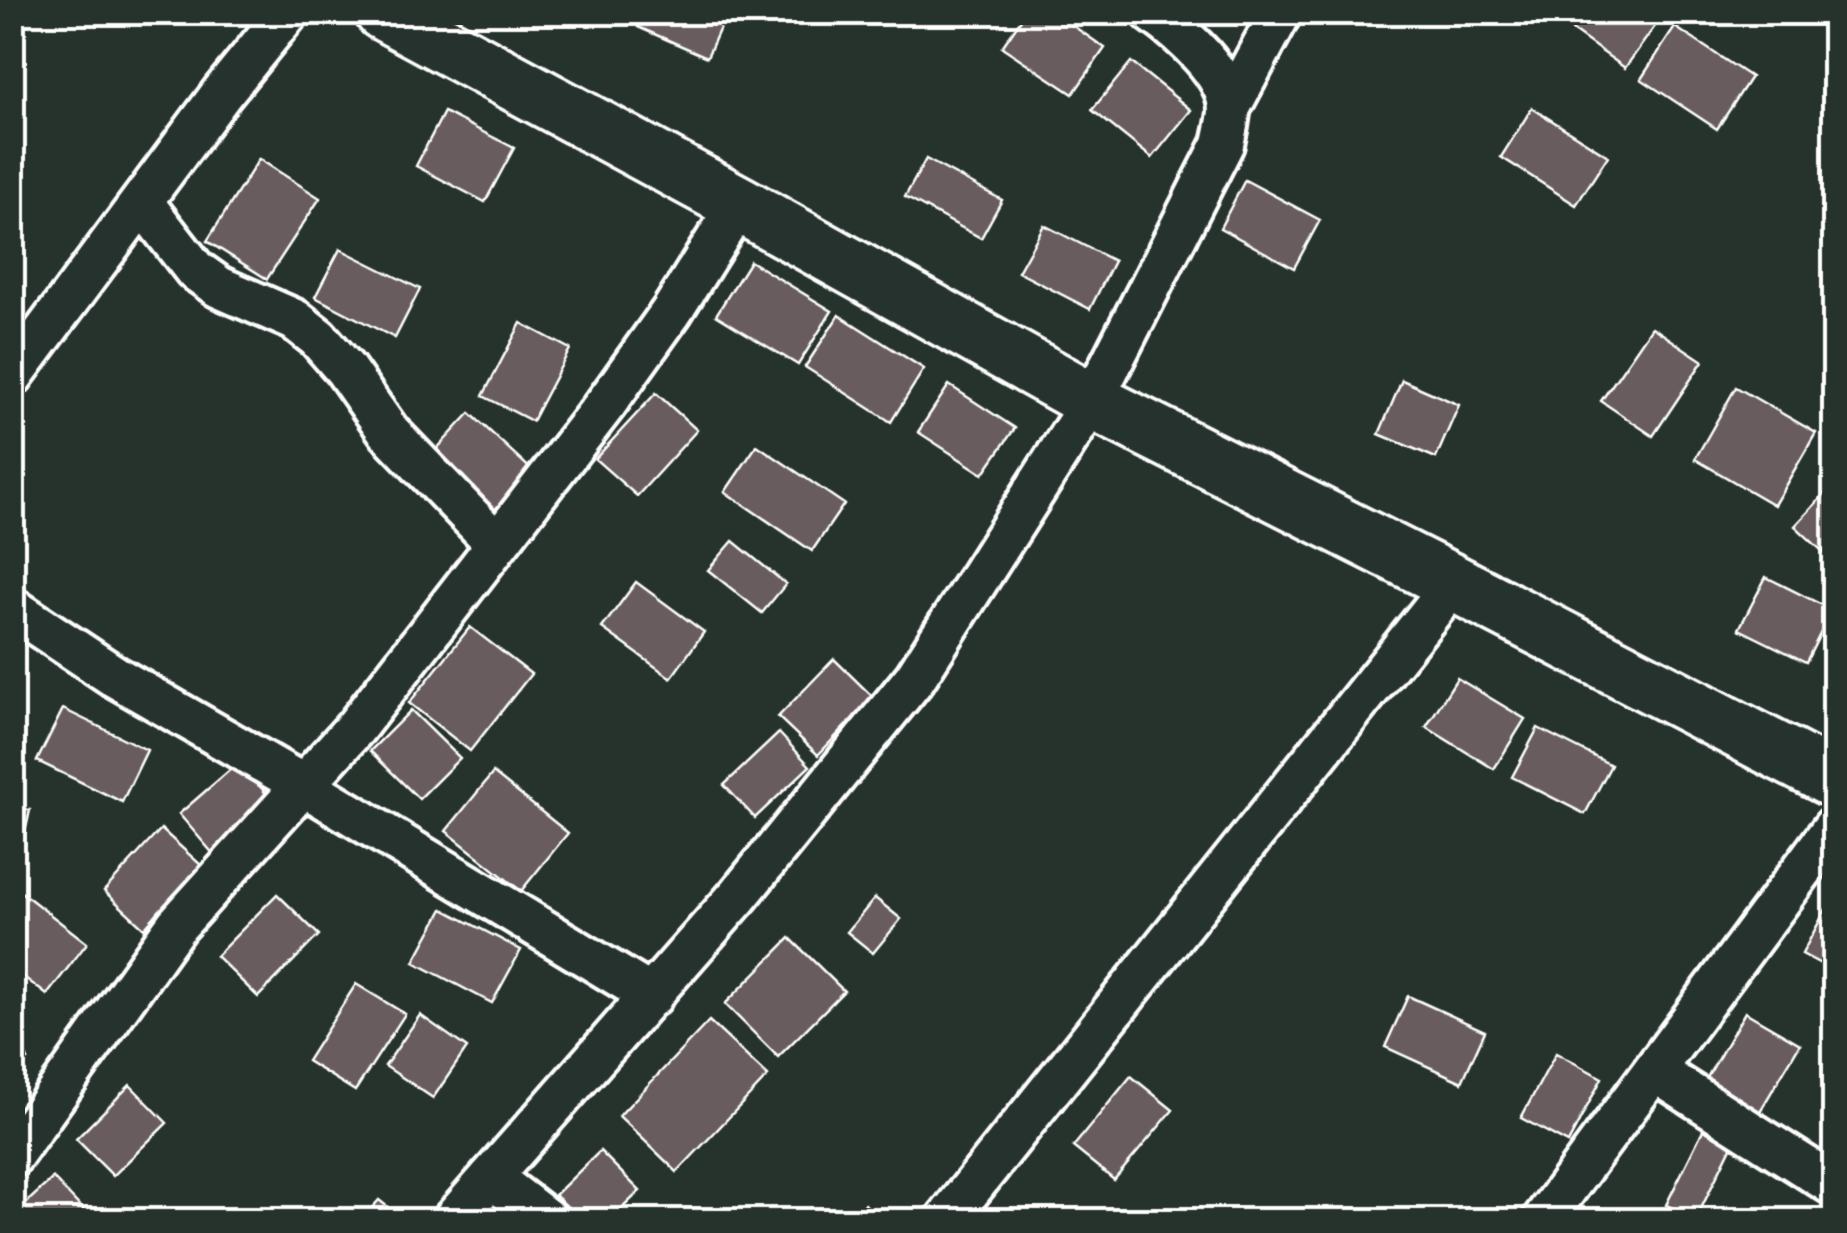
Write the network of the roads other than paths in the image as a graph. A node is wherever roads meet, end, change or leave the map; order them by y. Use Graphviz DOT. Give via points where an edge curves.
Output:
graph roads {
  1 [pos="288,12"];
  2 [pos="382,12"];
  3 [pos="1152,12"];
  4 [pos="1281,12"];
  5 [pos="1229,108"];
  6 [pos="142,202"];
  7 [pos="739,204"];
  8 [pos="12,376"];
  9 [pos="1092,400"];
  10 [pos="496,543"];
  11 [pos="1454,583"];
  12 [pos="12,608"];
  13 [pos="1834,780"];
  14 [pos="305,786"];
  15 [pos="1834,827"];
  16 [pos="652,996"];
  17 [pos="1656,1072"];
  18 [pos="12,1156"];
  19 [pos="490,1177"];
  20 [pos="1834,1185"];
  21 [pos="453,1220"];
  22 [pos="547,1220"];
  23 [pos="946,1220"];
  24 [pos="1543,1220"];
  1 -- 6 [label="street"];
  2 -- 7 [label="main road"];
  3 -- 5 [label="street" via="1185,36 1220,81"];
  4 -- 5 [label="street"];
  5 -- 9 [label="street" via="1223,144"];
  6 -- 8 [label="street"];
  6 -- 10 [label="street" via="195,270 296,320 318,338 389,432"];
  7 -- 9 [label="main road"];
  7 -- 10 [label="street" via="672,311"];
  9 -- 11 [label="main road"];
  9 -- 16 [label="street" via="916,678"];
  10 -- 14 [label="street"];
  11 -- 13 [label="main road"];
  11 -- 23 [label="street"];
  12 -- 14 [label="street" via="114,676"];
  14 -- 16 [label="street"];
  14 -- 18 [label="street" via="176,926"];
  15 -- 17 [label="street"];
  16 -- 19 [label="street"];
  17 -- 20 [label="street"];
  17 -- 24 [label="street"];
  19 -- 21 [label="street"];
  19 -- 22 [label="street"];
}
